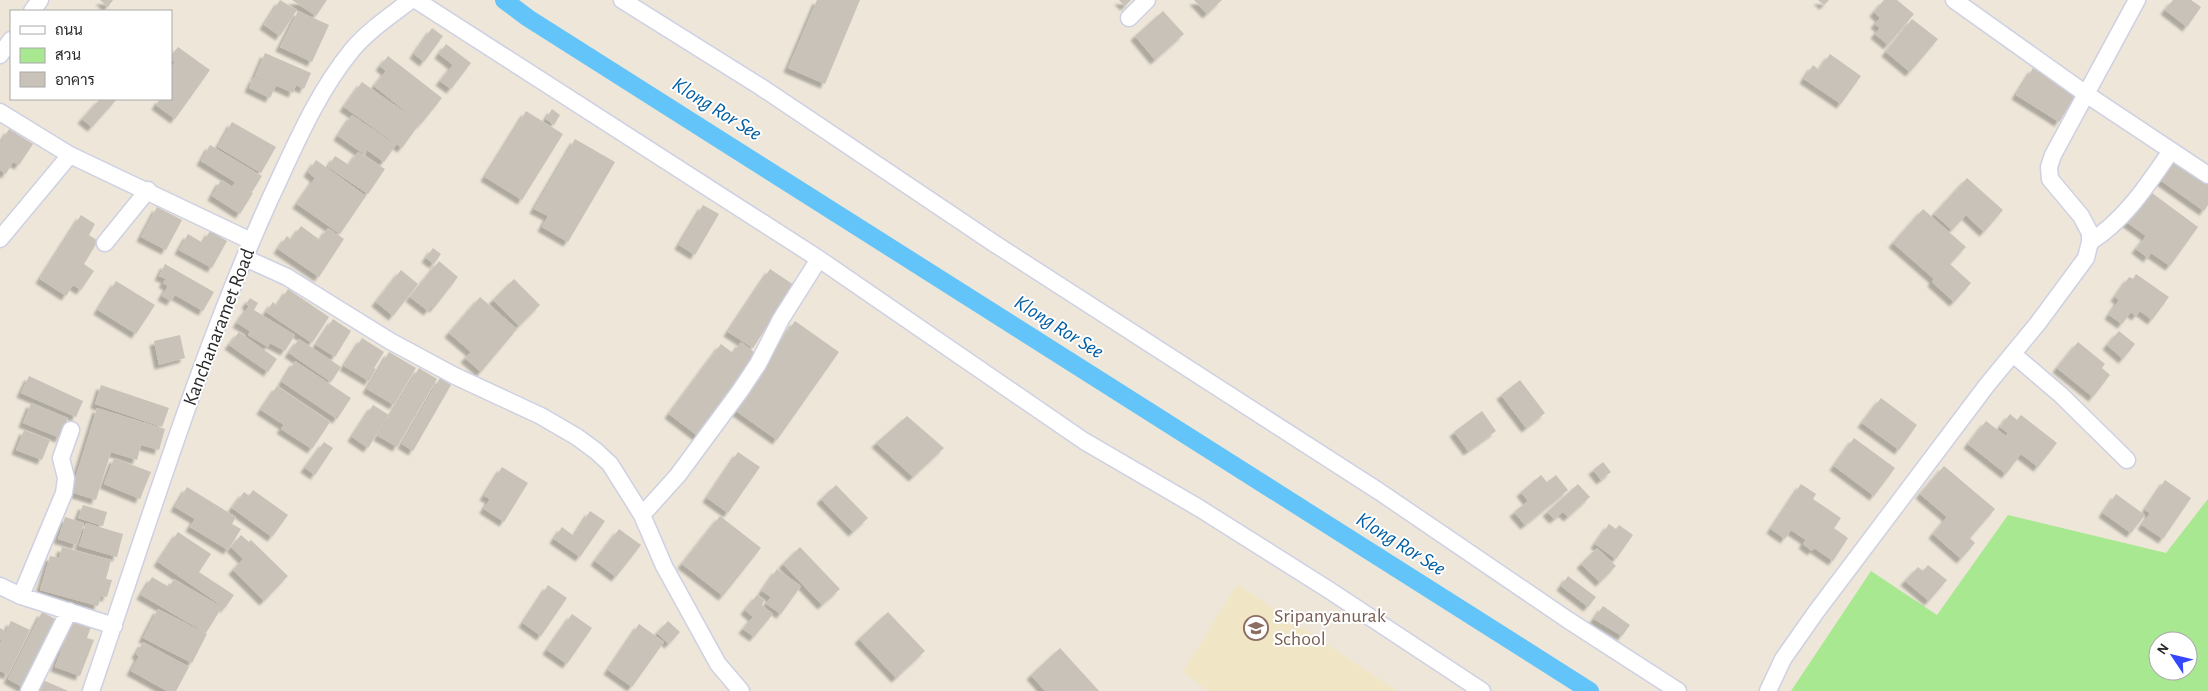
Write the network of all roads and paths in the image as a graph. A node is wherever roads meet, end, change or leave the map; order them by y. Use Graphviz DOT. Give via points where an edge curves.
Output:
graph roads {
  1 [pos="411,0"];
  2 [pos="416,0"];
  3 [pos="622,0"];
  4 [pos="1148,0"];
  5 [pos="1954,0"];
  6 [pos="2137,0"];
  7 [pos="1129,18"];
  8 [pos="10,41"];
  9 [pos="0,55"];
  10 [pos="2086,94"];
  11 [pos="0,112"];
  12 [pos="2171,150"];
  13 [pos="70,155"];
  14 [pos="2208,175"];
  15 [pos="148,190"];
  16 [pos="0,238"];
  17 [pos="251,241"];
  18 [pos="2090,242"];
  19 [pos="105,243"];
  20 [pos="245,258"];
  21 [pos="819,259"];
  22 [pos="2013,354"];
  23 [pos="71,430"];
  24 [pos="2127,460"];
  25 [pos="642,515"];
  26 [pos="0,586"];
  27 [pos="21,596"];
  28 [pos="69,612"];
  29 [pos="114,626"];
  30 [pos="29,691"];
  31 [pos="92,691"];
  32 [pos="740,691"];
  33 [pos="1482,691"];
  34 [pos="1678,691"];
  35 [pos="1768,691"];
  1 -- 17 [label="street, Kanchanaramet Road" via="364,37 333,78 312,112"];
  2 -- 21 [label="street"];
  3 -- 34 [label="street" via="761,87 995,244 1380,492"];
  4 -- 7 [label="street"];
  5 -- 10 [label="street"];
  6 -- 10 [label="street"];
  8 -- 9 [label="street"];
  10 -- 12 [label="street"];
  10 -- 18 [label="street" via="2052,155 2049,167 2050,179 2080,216 2090,233"];
  11 -- 13 [label="street"];
  12 -- 14 [label="street"];
  12 -- 18 [label="street" via="2120,217"];
  13 -- 15 [label="street"];
  13 -- 16 [label="street"];
  15 -- 17 [label="street"];
  15 -- 19 [label="street"];
  17 -- 20 [label="street, Kanchanaramet Road"];
  18 -- 22 [label="street" via="2086,258"];
  20 -- 25 [label="street" via="310,290 390,341 541,416 587,443 610,464"];
  20 -- 29 [label="street, Kanchanaramet Road" via="200,372"];
  21 -- 25 [label="street" via="740,391 678,475"];
  21 -- 33 [label="street" via="1084,441 1321,584"];
  22 -- 24 [label="street" via="2061,395"];
  22 -- 35 [label="street" via="1816,612 1783,659"];
  23 -- 27 [label="street" via="61,458 66,478 64,493"];
  25 -- 32 [label="street" via="664,566 718,664"];
  26 -- 27 [label="street"];
  27 -- 28 [label="street"];
  28 -- 29 [label="street"];
  28 -- 30 [label="street"];
  29 -- 31 [label="street, Kanchanaramet Road"];
}
